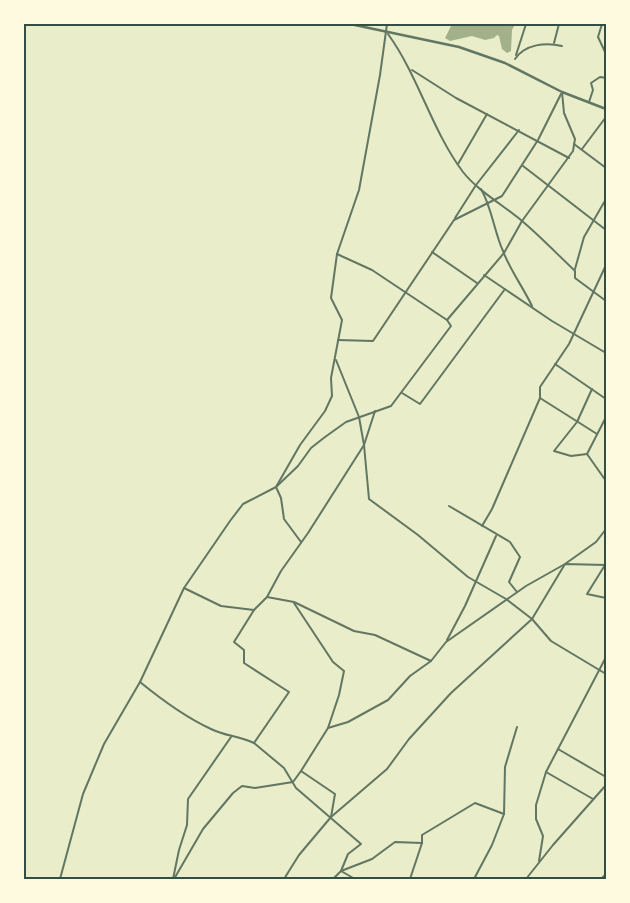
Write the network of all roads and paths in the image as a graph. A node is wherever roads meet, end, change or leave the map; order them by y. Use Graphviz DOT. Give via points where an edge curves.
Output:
graph roads {
  1 [pos="350,24"];
  2 [pos="387,24"];
  3 [pos="526,24"];
  4 [pos="559,24"];
  5 [pos="602,24"];
  6 [pos="387,33"];
  7 [pos="554,44"];
  8 [pos="562,46"];
  9 [pos="606,54"];
  10 [pos="515,59"];
  11 [pos="513,67"];
  12 [pos="410,69"];
  13 [pos="606,78"];
  14 [pos="562,92"];
  15 [pos="589,102"];
  16 [pos="606,109"];
  17 [pos="487,114"];
  18 [pos="606,117"];
  19 [pos="519,130"];
  20 [pos="538,140"];
  21 [pos="574,144"];
  22 [pos="582,149"];
  23 [pos="569,158"];
  24 [pos="458,164"];
  25 [pos="522,166"];
  26 [pos="606,168"];
  27 [pos="476,185"];
  28 [pos="480,187"];
  29 [pos="549,187"];
  30 [pos="494,198"];
  31 [pos="606,199"];
  32 [pos="487,202"];
  33 [pos="454,220"];
  34 [pos="522,221"];
  35 [pos="593,222"];
  36 [pos="606,230"];
  37 [pos="432,252"];
  38 [pos="504,253"];
  39 [pos="337,254"];
  40 [pos="606,265"];
  41 [pos="574,271"];
  42 [pos="484,275"];
  43 [pos="477,283"];
  44 [pos="505,289"];
  45 [pos="407,292"];
  46 [pos="595,292"];
  47 [pos="606,301"];
  48 [pos="533,308"];
  49 [pos="447,320"];
  50 [pos="574,334"];
  51 [pos="338,340"];
  52 [pos="606,353"];
  53 [pos="336,360"];
  54 [pos="554,364"];
  55 [pos="592,389"];
  56 [pos="402,393"];
  57 [pos="540,398"];
  58 [pos="606,399"];
  59 [pos="375,411"];
  60 [pos="606,417"];
  61 [pos="359,418"];
  62 [pos="578,422"];
  63 [pos="597,434"];
  64 [pos="364,446"];
  65 [pos="587,454"];
  66 [pos="606,481"];
  67 [pos="276,487"];
  68 [pos="450,506"];
  69 [pos="482,526"];
  70 [pos="606,529"];
  71 [pos="497,534"];
  72 [pos="301,542"];
  73 [pos="565,564"];
  74 [pos="606,565"];
  75 [pos="476,581"];
  76 [pos="184,588"];
  77 [pos="517,592"];
  78 [pos="267,597"];
  79 [pos="606,598"];
  80 [pos="506,599"];
  81 [pos="294,602"];
  82 [pos="254,610"];
  83 [pos="532,619"];
  84 [pos="446,642"];
  85 [pos="606,657"];
  86 [pos="431,661"];
  87 [pos="601,669"];
  88 [pos="606,674"];
  89 [pos="140,682"];
  90 [pos="517,727"];
  91 [pos="328,728"];
  92 [pos="231,737"];
  93 [pos="254,743"];
  94 [pos="558,749"];
  95 [pos="301,771"];
  96 [pos="546,772"];
  97 [pos="606,777"];
  98 [pos="293,782"];
  99 [pos="606,785"];
  100 [pos="593,799"];
  101 [pos="504,814"];
  102 [pos="331,817"];
  103 [pos="422,843"];
  104 [pos="539,861"];
  105 [pos="341,872"];
  106 [pos="606,874"];
  107 [pos="60,879"];
  108 [pos="174,879"];
  109 [pos="284,879"];
  110 [pos="334,879"];
  111 [pos="355,879"];
  112 [pos="410,879"];
  113 [pos="474,879"];
  114 [pos="526,879"];
  115 [pos="601,879"];
  1 -- 6 [label="street"];
  2 -- 6 [label="street"];
  3 -- 10 [label="street"];
  4 -- 7 [label="street"];
  5 -- 9 [label="street" via="598,37"];
  6 -- 11 [label="street" via="406,34 459,47"];
  6 -- 12 [label="street"];
  6 -- 39 [label="street" via="358,190"];
  7 -- 8 [label="street"];
  7 -- 10 [label="street" via="528,47"];
  10 -- 11 [label="street"];
  11 -- 14 [label="street"];
  12 -- 17 [label="street"];
  12 -- 24 [label="street" via="432,121"];
  13 -- 15 [label="street" via="600,77 591,83 593,90"];
  14 -- 15 [label="street"];
  14 -- 20 [label="street"];
  14 -- 21 [label="street" via="564,113"];
  15 -- 16 [label="street"];
  17 -- 19 [label="street"];
  17 -- 24 [label="street"];
  18 -- 22 [label="street"];
  19 -- 20 [label="street"];
  19 -- 27 [label="street"];
  20 -- 23 [label="street"];
  20 -- 25 [label="street"];
  21 -- 22 [label="street"];
  21 -- 23 [label="street"];
  22 -- 26 [label="street"];
  23 -- 29 [label="street"];
  24 -- 27 [label="street"];
  25 -- 29 [label="street"];
  25 -- 30 [label="street" via="502,196"];
  27 -- 28 [label="street"];
  27 -- 33 [label="street"];
  28 -- 30 [label="street"];
  28 -- 32 [label="street"];
  29 -- 34 [label="street"];
  29 -- 35 [label="street"];
  30 -- 32 [label="street"];
  30 -- 34 [label="street"];
  31 -- 35 [label="street"];
  32 -- 33 [label="street"];
  32 -- 38 [label="street"];
  33 -- 37 [label="street"];
  34 -- 38 [label="street"];
  34 -- 41 [label="street"];
  35 -- 36 [label="street"];
  35 -- 41 [label="street" via="584,237"];
  37 -- 43 [label="street"];
  37 -- 45 [label="street"];
  38 -- 42 [label="street"];
  38 -- 48 [label="street"];
  39 -- 45 [label="street" via="372,270"];
  39 -- 51 [label="street" via="331,298 342,320"];
  40 -- 46 [label="street"];
  41 -- 46 [label="street" via="575,278"];
  42 -- 43 [label="street"];
  42 -- 44 [label="street"];
  43 -- 49 [label="street"];
  44 -- 48 [label="street"];
  44 -- 56 [label="street" via="420,404"];
  45 -- 49 [label="street"];
  45 -- 51 [label="street" via="373,341"];
  46 -- 47 [label="street"];
  46 -- 50 [label="street"];
  48 -- 50 [label="street"];
  49 -- 56 [label="street" via="451,326"];
  50 -- 52 [label="street"];
  50 -- 54 [label="street"];
  51 -- 53 [label="street"];
  53 -- 61 [label="street"];
  53 -- 67 [label="street" via="331,378 332,396 325,411 300,445"];
  54 -- 55 [label="street"];
  54 -- 57 [label="street" via="540,387"];
  55 -- 58 [label="street"];
  55 -- 62 [label="street"];
  56 -- 59 [label="street" via="390,406"];
  57 -- 62 [label="street"];
  57 -- 69 [label="street"];
  59 -- 61 [label="street"];
  59 -- 64 [label="street"];
  60 -- 63 [label="street"];
  61 -- 64 [label="street"];
  61 -- 67 [label="street" via="346,422 311,448"];
  62 -- 63 [label="street"];
  62 -- 65 [label="street" via="554,452 571,456"];
  63 -- 65 [label="street"];
  64 -- 72 [label="street"];
  64 -- 75 [label="street" via="369,499"];
  65 -- 66 [label="street"];
  67 -- 72 [label="street" via="284,519"];
  67 -- 76 [label="street" via="243,504"];
  68 -- 69 [label="street"];
  69 -- 71 [label="street"];
  70 -- 73 [label="street" via="596,542"];
  71 -- 75 [label="street"];
  71 -- 77 [label="street" via="510,542 520,557 510,582"];
  72 -- 78 [label="street"];
  73 -- 74 [label="street"];
  73 -- 77 [label="street"];
  73 -- 83 [label="street"];
  74 -- 79 [label="street" via="587,594"];
  75 -- 80 [label="street"];
  75 -- 84 [label="street"];
  76 -- 82 [label="street" via="221,606"];
  76 -- 89 [label="street"];
  77 -- 80 [label="street"];
  78 -- 81 [label="street"];
  78 -- 82 [label="street"];
  80 -- 83 [label="street"];
  80 -- 84 [label="street"];
  81 -- 86 [label="street" via="354,631 375,635"];
  81 -- 91 [label="street" via="333,662 344,671"];
  82 -- 93 [label="street" via="234,642 244,650 244,663 289,692"];
  83 -- 87 [label="street" via="550,641"];
  83 -- 102 [label="street" via="451,693 387,769"];
  84 -- 86 [label="street"];
  85 -- 87 [label="street"];
  86 -- 91 [label="street" via="410,676 388,700 348,722"];
  87 -- 88 [label="street"];
  87 -- 94 [label="street"];
  89 -- 92 [label="street" via="194,720"];
  89 -- 107 [label="street" via="104,744 83,794"];
  90 -- 101 [label="street" via="505,767"];
  91 -- 95 [label="street"];
  92 -- 93 [label="street" via="237,735"];
  92 -- 108 [label="street" via="188,799 187,825"];
  93 -- 98 [label="street" via="273,757"];
  94 -- 96 [label="street"];
  94 -- 97 [label="street"];
  95 -- 98 [label="street"];
  95 -- 102 [label="street" via="335,794"];
  96 -- 100 [label="street"];
  96 -- 104 [label="street" via="536,805 536,819 543,836"];
  98 -- 102 [label="street"];
  98 -- 108 [label="street" via="255,788 242,786 233,793 203,828"];
  99 -- 100 [label="street"];
  100 -- 104 [label="street"];
  101 -- 103 [label="street" via="475,803 422,835"];
  101 -- 113 [label="street"];
  102 -- 105 [label="street" via="361,844 348,854"];
  102 -- 109 [label="street" via="299,855"];
  103 -- 105 [label="street" via="395,842 372,858"];
  103 -- 112 [label="street"];
  104 -- 114 [label="street"];
  105 -- 110 [label="street"];
  105 -- 111 [label="street"];
  106 -- 115 [label="street"];
}
